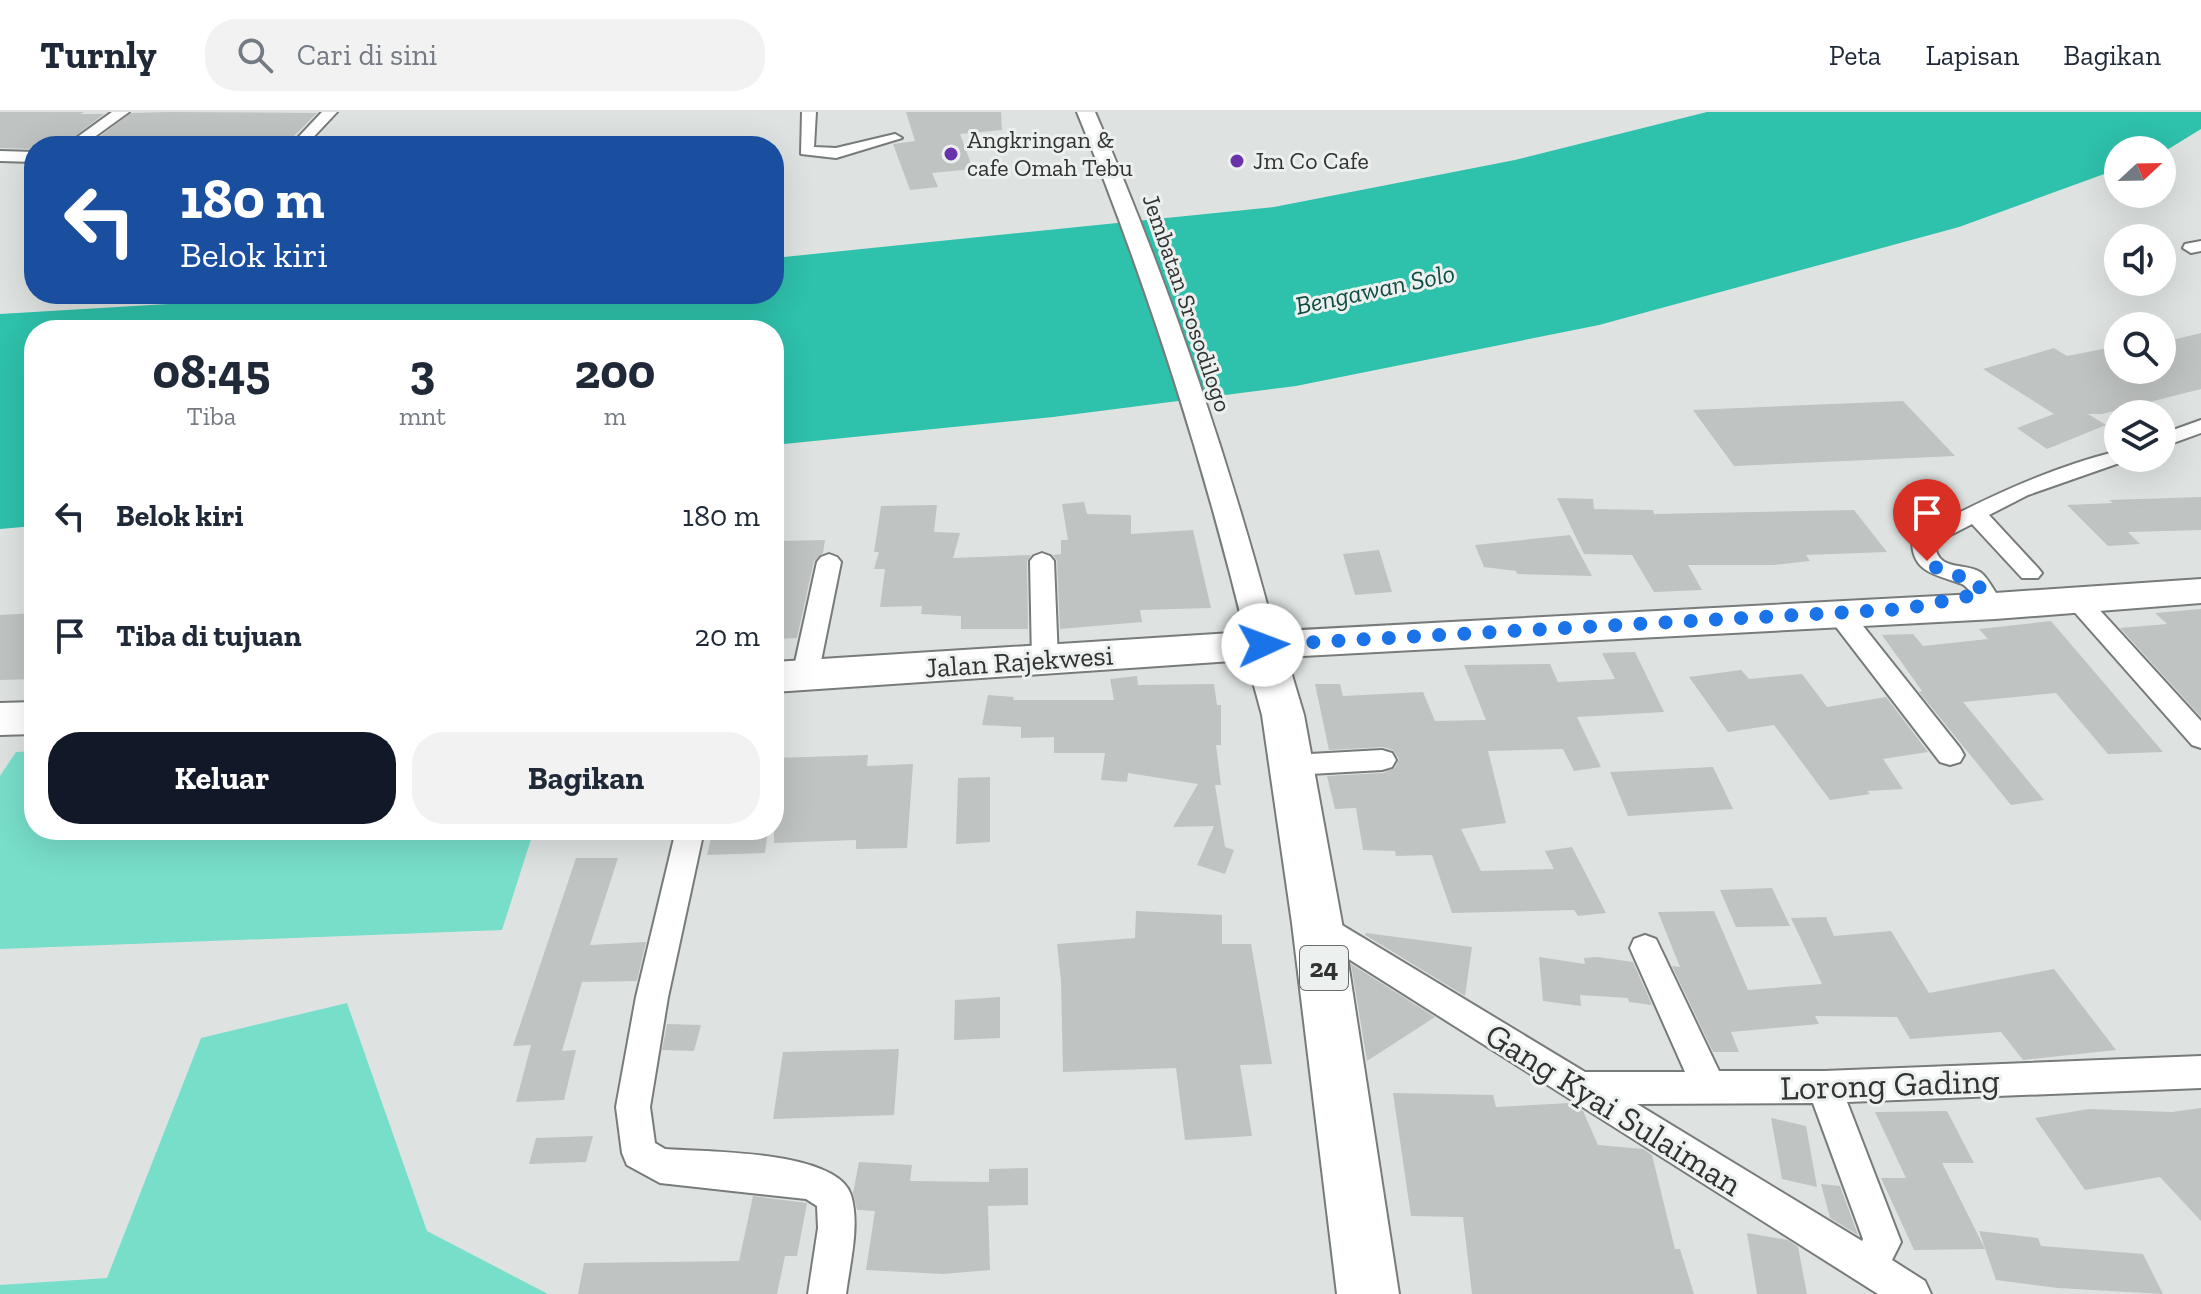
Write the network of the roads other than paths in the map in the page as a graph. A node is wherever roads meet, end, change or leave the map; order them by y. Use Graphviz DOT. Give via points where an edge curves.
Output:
graph roads {
  1 [pos="122,112"];
  2 [pos="330,112"];
  3 [pos="809,112"];
  4 [pos="1086,112"];
  5 [pos="87,136"];
  6 [pos="307,136"];
  7 [pos="895,138"];
  8 [pos="0,156"];
  9 [pos="24,157"];
  10 [pos="2201,426"];
  11 [pos="2176,436"];
  12 [pos="2104,462"];
  13 [pos="1973,512"];
  14 [pos="1042,561"];
  15 [pos="829,562"];
  16 [pos="2201,572"];
  17 [pos="2030,573"];
  18 [pos="2201,591"];
  19 [pos="1984,593"];
  20 [pos="2078,601"];
  21 [pos="1904,609"];
  22 [pos="1839,613"];
  23 [pos="1263,645"];
  24 [pos="1045,660"];
  25 [pos="790,676"];
  26 [pos="24,718"];
  27 [pos="0,719"];
  28 [pos="2201,738"];
  29 [pos="1950,755"];
  30 [pos="1382,760"];
  31 [pos="1292,765"];
  32 [pos="688,840"];
  33 [pos="1317,923"];
  34 [pos="1645,948"];
  35 [pos="2201,1072"];
  36 [pos="1709,1087"];
  37 [pos="1824,1087"];
  38 [pos="1580,1088"];
  39 [pos="1867,1266"];
  40 [pos="827,1294"];
  41 [pos="1368,1294"];
  42 [pos="1912,1294"];
  1 -- 5 [label="street"];
  2 -- 6 [label="street"];
  3 -- 7 [label="street" via="806,151 836,153"];
  4 -- 23 [label="street, Jembatan Srosodilogo" via="1121,191 1205,432"];
  8 -- 9 [label="street"];
  10 -- 11 [label="street"];
  12 -- 13 [label="street"];
  13 -- 17 [label="street"];
  13 -- 19 [label="street" via="1923,540 1922,550 1927,561 1945,574 1972,578"];
  14 -- 24 [label="street"];
  15 -- 25 [label="street"];
  16 -- 19 [label="main road" via="2037,583"];
  18 -- 20 [label="main road"];
  19 -- 21 [label="main road"];
  20 -- 21 [label="main road"];
  20 -- 28 [label="street"];
  21 -- 22 [label="main road"];
  22 -- 23 [label="main road"];
  22 -- 29 [label="street"];
  23 -- 24 [label="highway, Jalan Rajekwesi"];
  23 -- 31 [label="highway, 24"];
  24 -- 25 [label="highway, Jalan Rajekwesi"];
  26 -- 27 [label="highway"];
  30 -- 31 [label="street"];
  31 -- 33 [label="highway, 24"];
  32 -- 40 [label="street" via="633,1107 639,1153 660,1166 791,1177 814,1183 834,1197 836,1228"];
  33 -- 38 [label="street, Gang Kyai Sulaiman"];
  33 -- 41 [label="highway, 24"];
  34 -- 36 [label="street"];
  35 -- 37 [label="street, Lorong Gading"];
  36 -- 37 [label="street, Lorong Gading"];
  36 -- 38 [label="street, Lorong Gading"];
  37 -- 39 [label="street" via="1883,1242"];
  38 -- 39 [label="street, Gang Kyai Sulaiman"];
  39 -- 42 [label="street, Gang Kyai Sulaiman"];
}
